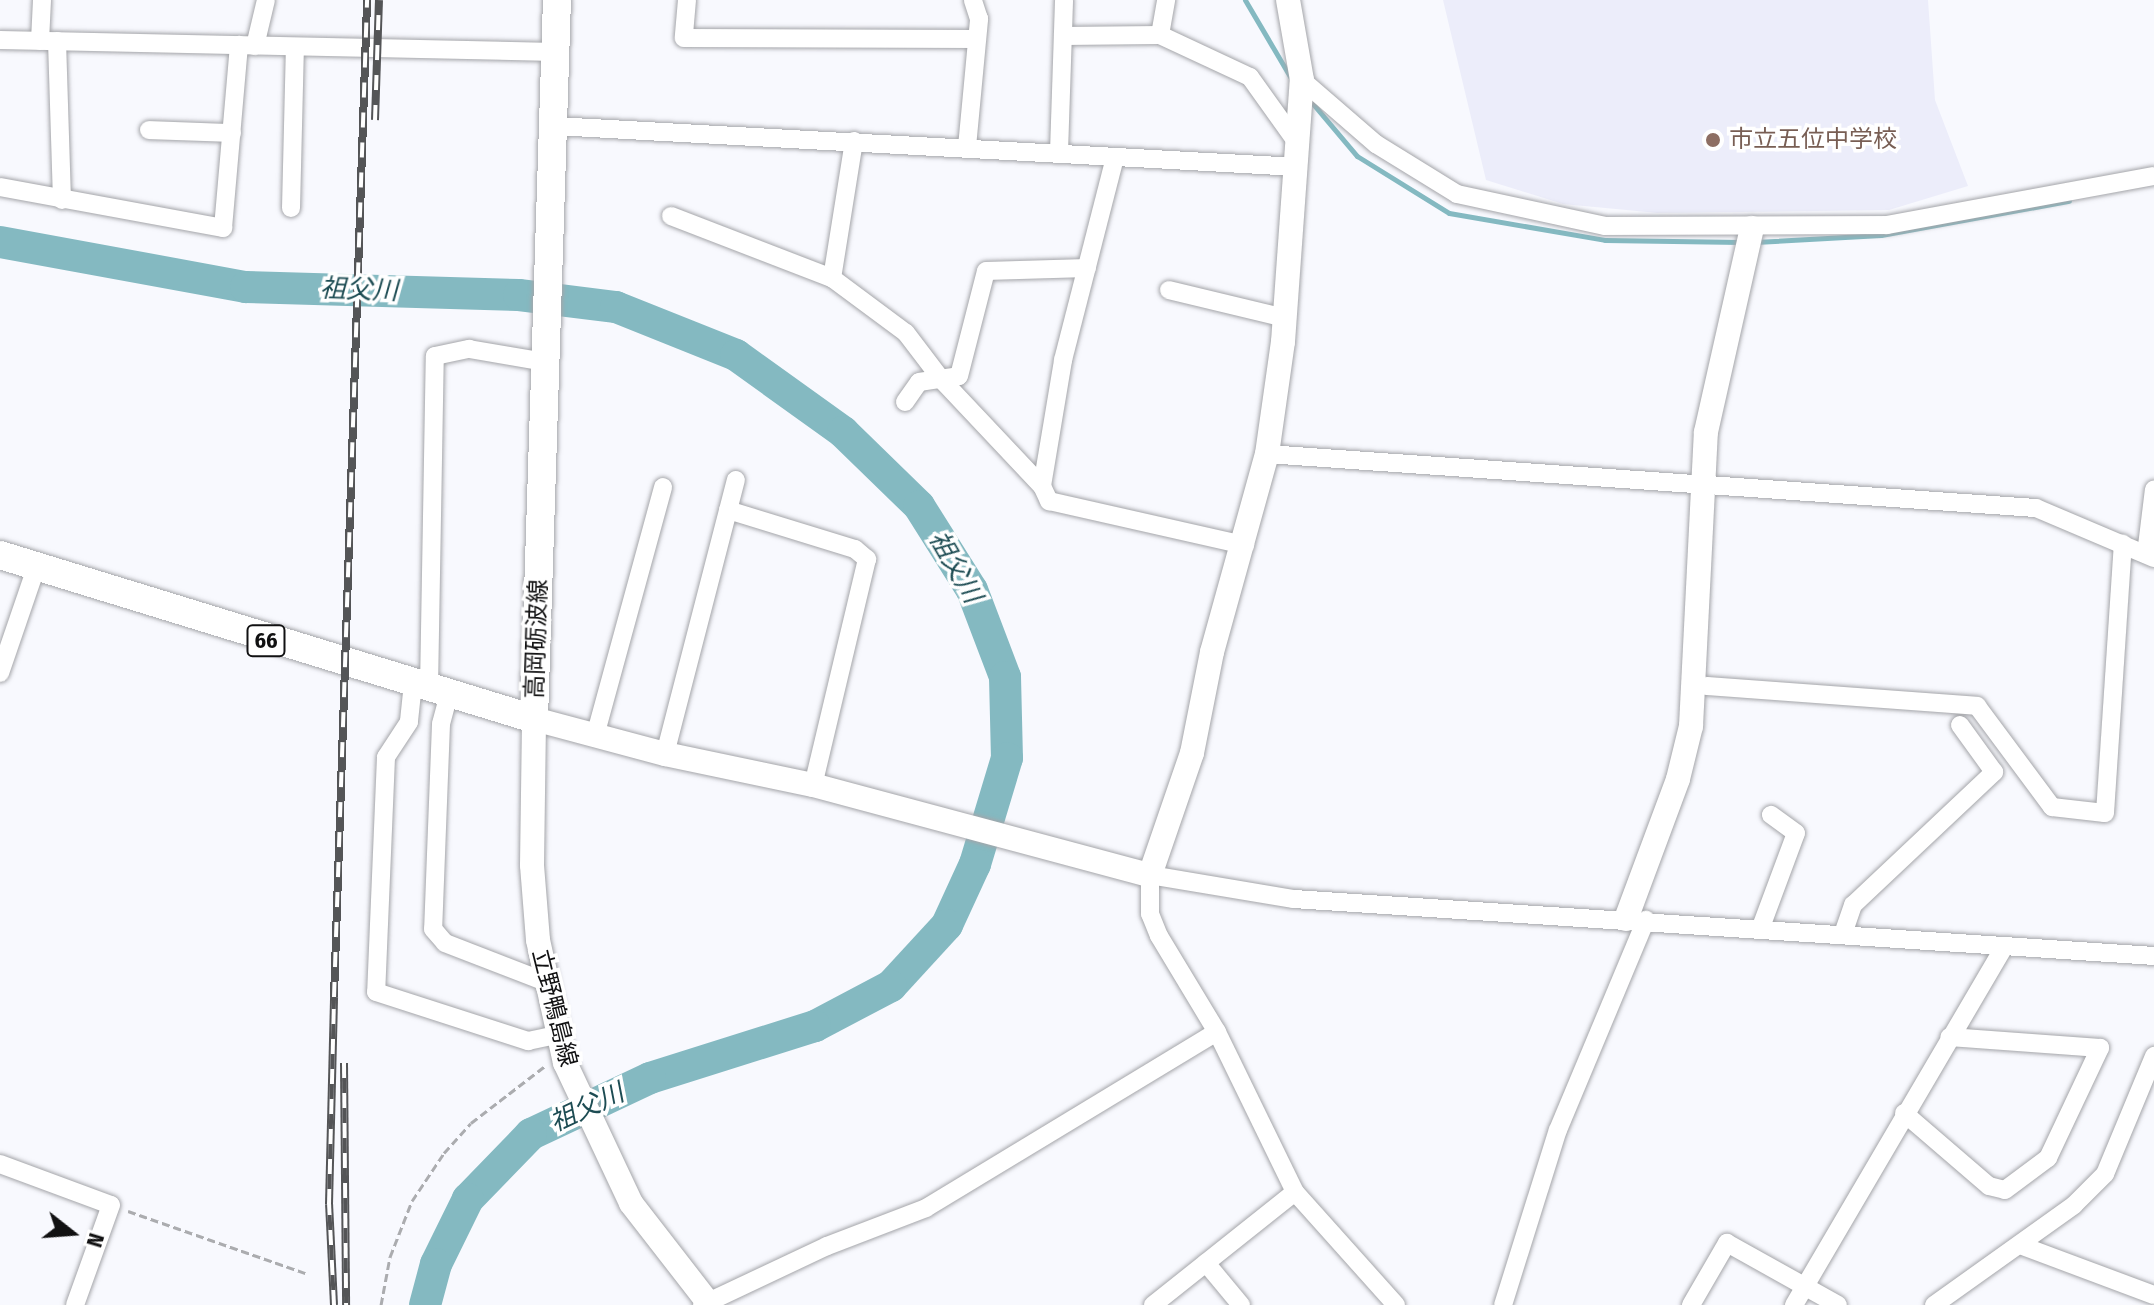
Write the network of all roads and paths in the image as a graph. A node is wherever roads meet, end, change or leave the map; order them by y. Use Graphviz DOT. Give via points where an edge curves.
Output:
graph roads {
  1 [pos="42,0"];
  2 [pos="266,0"];
  3 [pos="557,0"];
  4 [pos="687,0"];
  5 [pos="973,0"];
  6 [pos="1064,0"];
  7 [pos="1166,0"];
  8 [pos="1288,0"];
  9 [pos="1160,35"];
  10 [pos="1063,36"];
  11 [pos="977,39"];
  12 [pos="0,40"];
  13 [pos="48,41"];
  14 [pos="247,45"];
  15 [pos="295,47"];
  16 [pos="556,52"];
  17 [pos="1302,80"];
  18 [pos="555,126"];
  19 [pos="149,130"];
  20 [pos="232,133"];
  21 [pos="854,141"];
  22 [pos="967,147"];
  23 [pos="1059,152"];
  24 [pos="1298,156"];
  25 [pos="1115,158"];
  26 [pos="2154,176"];
  27 [pos="0,187"];
  28 [pos="62,200"];
  29 [pos="291,208"];
  30 [pos="671,216"];
  31 [pos="1752,228"];
  32 [pos="1087,268"];
  33 [pos="832,278"];
  34 [pos="1169,290"];
  35 [pos="1285,318"];
  36 [pos="546,348"];
  37 [pos="941,379"];
  38 [pos="905,402"];
  39 [pos="1267,454"];
  40 [pos="736,480"];
  41 [pos="1702,485"];
  42 [pos="1042,486"];
  43 [pos="663,487"];
  44 [pos="2154,489"];
  45 [pos="728,510"];
  46 [pos="2123,544"];
  47 [pos="1245,545"];
  48 [pos="0,555"];
  49 [pos="2150,556"];
  50 [pos="36,568"];
  51 [pos="0,673"];
  52 [pos="1706,686"];
  53 [pos="430,689"];
  54 [pos="534,719"];
  55 [pos="1960,725"];
  56 [pos="595,736"];
  57 [pos="665,754"];
  58 [pos="813,785"];
  59 [pos="1771,815"];
  60 [pos="1150,875"];
  61 [pos="1636,920"];
  62 [pos="1761,927"];
  63 [pos="1843,934"];
  64 [pos="2005,946"];
  65 [pos="2154,956"];
  66 [pos="543,981"];
  67 [pos="1217,1032"];
  68 [pos="1949,1037"];
  69 [pos="561,1051"];
  70 [pos="2154,1056"];
  71 [pos="1904,1113"];
  72 [pos="0,1164"];
  73 [pos="1295,1192"];
  74 [pos="111,1205"];
  75 [pos="2020,1245"];
  76 [pos="1206,1263"];
  77 [pos="305,1273"];
  78 [pos="1804,1286"];
  79 [pos="2154,1295"];
  80 [pos="706,1304"];
  81 [pos="75,1305"];
  82 [pos="381,1305"];
  83 [pos="1153,1305"];
  84 [pos="1241,1305"];
  85 [pos="1396,1305"];
  86 [pos="1503,1305"];
  87 [pos="1691,1305"];
  88 [pos="1794,1305"];
  89 [pos="1838,1305"];
  90 [pos="1934,1305"];
  1 -- 13 [label="street"];
  2 -- 14 [label="street"];
  3 -- 16 [label="main road, 高岡砺波線"];
  4 -- 11 [label="street" via="684,38"];
  5 -- 11 [label="street" via="979,19"];
  6 -- 10 [label="street"];
  7 -- 9 [label="street"];
  8 -- 17 [label="street"];
  9 -- 10 [label="street"];
  9 -- 24 [label="street" via="1250,77"];
  10 -- 23 [label="street"];
  11 -- 22 [label="street"];
  12 -- 13 [label="street"];
  13 -- 14 [label="street"];
  13 -- 28 [label="street"];
  14 -- 15 [label="street"];
  14 -- 20 [label="street"];
  15 -- 16 [label="street"];
  15 -- 29 [label="street"];
  16 -- 18 [label="main road, 高岡砺波線"];
  17 -- 24 [label="street"];
  17 -- 31 [label="street" via="1376,144 1457,194 1605,226"];
  18 -- 21 [label="street"];
  18 -- 36 [label="main road, 高岡砺波線"];
  19 -- 20 [label="street"];
  20 -- 28 [label="street" via="223,228"];
  21 -- 22 [label="street"];
  21 -- 33 [label="street"];
  22 -- 23 [label="street"];
  23 -- 25 [label="street"];
  24 -- 25 [label="street"];
  24 -- 35 [label="street"];
  25 -- 32 [label="street"];
  26 -- 31 [label="street" via="1887,225"];
  27 -- 28 [label="street"];
  30 -- 33 [label="street"];
  31 -- 41 [label="street" via="1706,432"];
  32 -- 37 [label="street" via="986,271 959,376"];
  32 -- 42 [label="street" via="1063,360"];
  33 -- 37 [label="street" via="906,333"];
  34 -- 35 [label="street"];
  35 -- 39 [label="street"];
  36 -- 53 [label="street" via="469,349 435,356"];
  36 -- 54 [label="main road, 高岡砺波線"];
  37 -- 38 [label="street" via="919,382"];
  37 -- 42 [label="street"];
  39 -- 41 [label="street"];
  39 -- 47 [label="street"];
  40 -- 45 [label="street"];
  41 -- 46 [label="street" via="2036,508"];
  41 -- 61 [label="street" via="1691,726"];
  42 -- 47 [label="street" via="1049,501"];
  43 -- 56 [label="street"];
  44 -- 49 [label="street"];
  45 -- 57 [label="street"];
  45 -- 58 [label="street" via="855,549 867,559"];
  46 -- 49 [label="street"];
  46 -- 52 [label="street" via="2105,813 2052,807 1977,706"];
  47 -- 60 [label="street" via="1212,652 1192,753"];
  48 -- 50 [label="main road, 高岡砺波線 / 66"];
  50 -- 51 [label="street"];
  50 -- 53 [label="main road, 高岡砺波線 / 66"];
  53 -- 54 [label="main road, 高岡砺波線 / 66"];
  53 -- 66 [label="street" via="441,724 433,929 445,943"];
  53 -- 69 [label="street" via="386,757 376,992"];
  54 -- 56 [label="street"];
  54 -- 66 [label="street, 立野鴨島線" via="532,865"];
  55 -- 63 [label="street" via="1994,772 1853,905"];
  56 -- 57 [label="street"];
  57 -- 58 [label="street"];
  58 -- 60 [label="street"];
  59 -- 62 [label="street" via="1796,833"];
  60 -- 61 [label="street" via="1294,899"];
  60 -- 67 [label="street" via="1150,914"];
  61 -- 62 [label="street"];
  61 -- 86 [label="street" via="1563,1116"];
  62 -- 63 [label="street"];
  63 -- 64 [label="street"];
  64 -- 65 [label="street"];
  64 -- 68 [label="street"];
  66 -- 69 [label="street, 立野鴨島線"];
  67 -- 73 [label="street"];
  67 -- 80 [label="street" via="926,1208 827,1246"];
  68 -- 71 [label="street"];
  68 -- 71 [label="street" via="2100,1048 2048,1158 2005,1190 1989,1186"];
  69 -- 80 [label="street, 立野鴨島線" via="598,1141 631,1203"];
  69 -- 82 [label="path" via="444,1153 412,1201 390,1257"];
  70 -- 75 [label="street" via="2105,1174"];
  71 -- 78 [label="street"];
  72 -- 74 [label="street"];
  73 -- 76 [label="street"];
  73 -- 85 [label="street"];
  74 -- 77 [label="path"];
  74 -- 81 [label="street"];
  75 -- 79 [label="street"];
  75 -- 90 [label="street"];
  76 -- 83 [label="street"];
  76 -- 84 [label="street"];
  78 -- 87 [label="street" via="1727,1243"];
  78 -- 88 [label="street"];
  78 -- 89 [label="street"];
}
